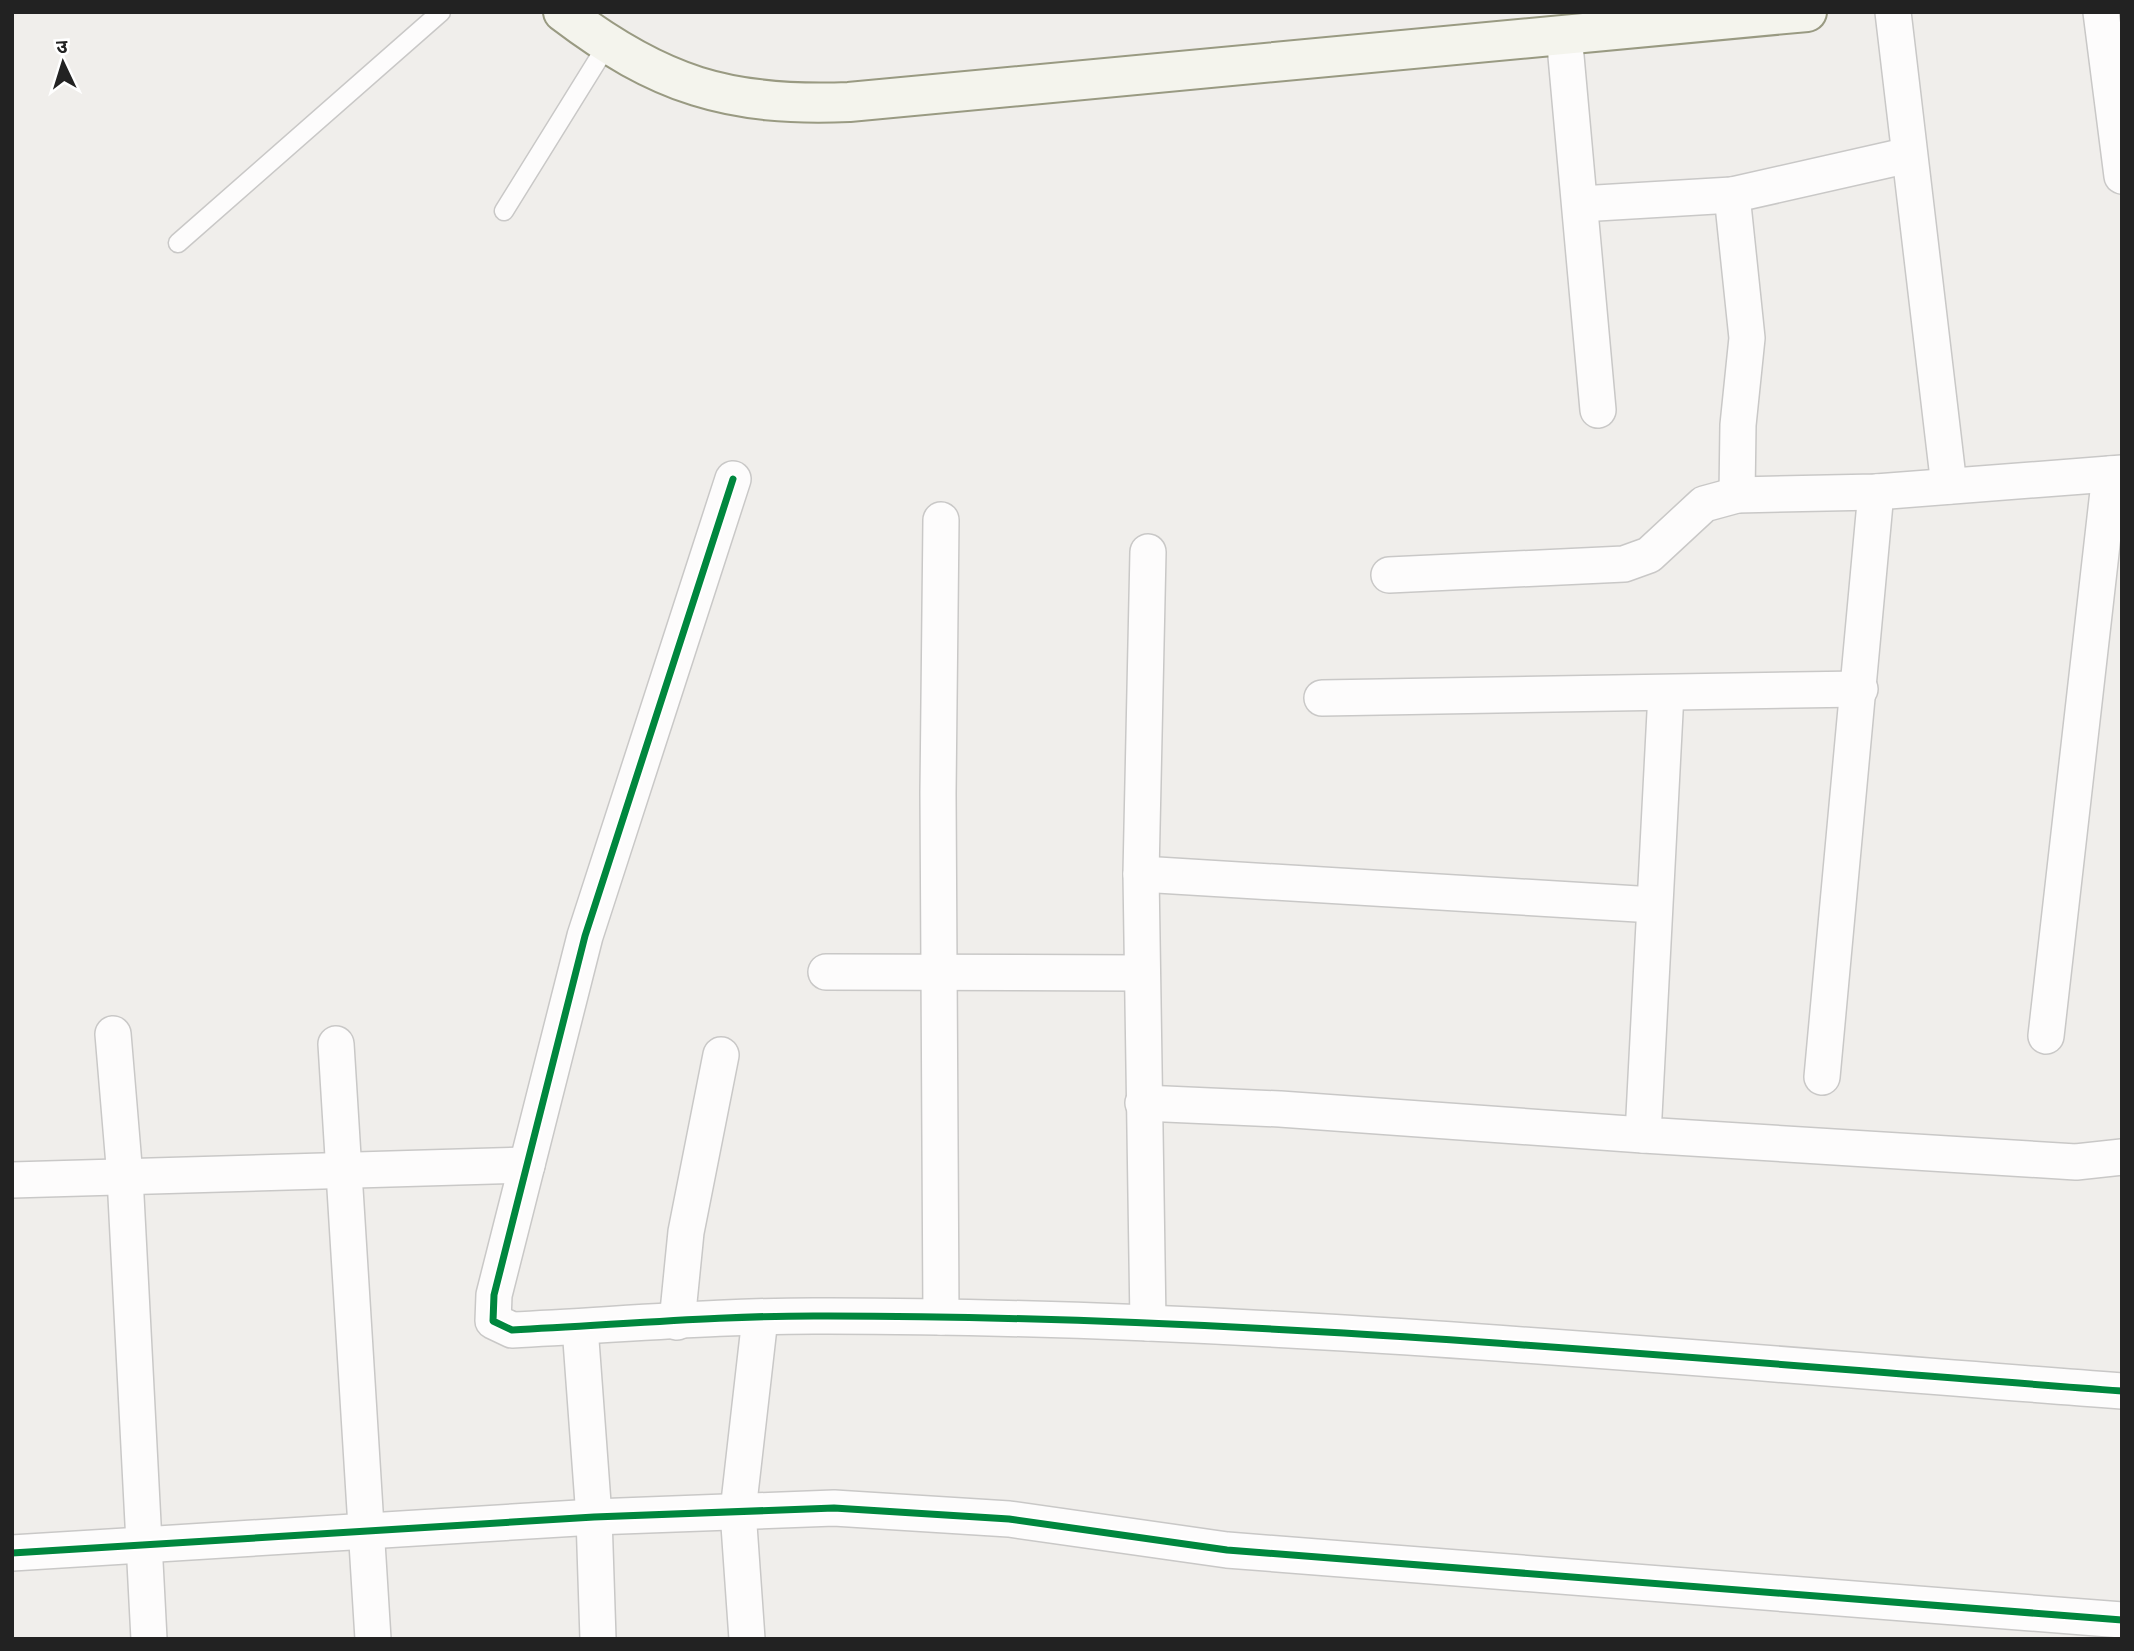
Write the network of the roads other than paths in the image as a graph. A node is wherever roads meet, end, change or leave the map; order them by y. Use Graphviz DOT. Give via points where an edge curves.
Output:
graph roads {
  1 [pos="441,12"];
  2 [pos="563,12"];
  3 [pos="1807,12"];
  4 [pos="1893,12"];
  5 [pos="2101,12"];
  6 [pos="1753,15"];
  7 [pos="1564,34"];
  8 [pos="607,45"];
  9 [pos="1909,155"];
  10 [pos="2122,176"];
  11 [pos="1732,195"];
  12 [pos="1580,204"];
  13 [pos="505,211"];
  14 [pos="178,243"];
  15 [pos="1598,410"];
  16 [pos="2116,474"];
  17 [pos="733,479"];
  18 [pos="1949,486"];
  19 [pos="1876,492"];
  20 [pos="1737,495"];
  21 [pos="941,520"];
  22 [pos="1147,552"];
  23 [pos="1389,575"];
  24 [pos="1860,689"];
  25 [pos="1666,693"];
  26 [pos="1321,698"];
  27 [pos="1141,874"];
  28 [pos="1654,905"];
  29 [pos="939,971"];
  30 [pos="826,972"];
  31 [pos="1142,973"];
  32 [pos="113,1034"];
  33 [pos="2046,1036"];
  34 [pos="336,1044"];
  35 [pos="721,1055"];
  36 [pos="1822,1077"];
  37 [pos="1143,1104"];
  38 [pos="1643,1135"];
  39 [pos="2122,1157"];
  40 [pos="527,1165"];
  41 [pos="346,1169"];
  42 [pos="125,1177"];
  43 [pos="12,1180"];
  44 [pos="941,1317"];
  45 [pos="760,1318"];
  46 [pos="677,1322"];
  47 [pos="1148,1323"];
  48 [pos="580,1326"];
  49 [pos="2122,1391"];
  50 [pos="738,1511"];
  51 [pos="594,1517"];
  52 [pos="367,1530"];
  53 [pos="143,1545"];
  54 [pos="12,1553"];
  55 [pos="2122,1620"];
  56 [pos="149,1639"];
  57 [pos="373,1639"];
  58 [pos="598,1639"];
  59 [pos="747,1639"];
  1 -- 14 [label="lane"];
  2 -- 8 [label="street"];
  3 -- 6 [label="street"];
  4 -- 9 [label="street"];
  5 -- 10 [label="street"];
  6 -- 7 [label="street"];
  7 -- 8 [label="street" via="791,104 740,99 671,79"];
  7 -- 12 [label="street"];
  8 -- 13 [label="lane"];
  9 -- 11 [label="street"];
  9 -- 18 [label="street"];
  11 -- 12 [label="street"];
  11 -- 20 [label="street" via="1748,338 1738,425"];
  12 -- 15 [label="street"];
  16 -- 18 [label="street"];
  16 -- 33 [label="street"];
  17 -- 40 [label="street" via="585,936"];
  18 -- 19 [label="street"];
  19 -- 20 [label="street"];
  19 -- 24 [label="street"];
  20 -- 23 [label="street" via="1704,504 1649,555 1624,564"];
  21 -- 29 [label="street"];
  22 -- 27 [label="street"];
  24 -- 25 [label="street"];
  24 -- 36 [label="street"];
  25 -- 26 [label="street"];
  25 -- 28 [label="street"];
  27 -- 28 [label="street"];
  27 -- 31 [label="street"];
  28 -- 38 [label="street"];
  29 -- 30 [label="street"];
  29 -- 31 [label="street"];
  29 -- 44 [label="street"];
  31 -- 37 [label="street"];
  32 -- 42 [label="street"];
  34 -- 41 [label="street"];
  35 -- 46 [label="street" via="686,1232"];
  37 -- 38 [label="street"];
  37 -- 47 [label="street"];
  38 -- 39 [label="street" via="2076,1162"];
  40 -- 41 [label="street"];
  40 -- 48 [label="street" via="495,1295 493,1321 512,1330"];
  41 -- 42 [label="street"];
  41 -- 52 [label="street"];
  42 -- 43 [label="street"];
  42 -- 53 [label="street"];
  44 -- 45 [label="street"];
  44 -- 47 [label="street"];
  45 -- 46 [label="street"];
  45 -- 50 [label="street"];
  46 -- 48 [label="street"];
  47 -- 49 [label="street" via="1335,1332"];
  48 -- 51 [label="street"];
  50 -- 51 [label="street"];
  50 -- 55 [label="street" via="834,1508 1009,1519 1227,1550"];
  50 -- 59 [label="street"];
  51 -- 52 [label="street"];
  51 -- 58 [label="street"];
  52 -- 53 [label="street"];
  52 -- 57 [label="street"];
  53 -- 54 [label="street"];
  53 -- 56 [label="street"];
}
